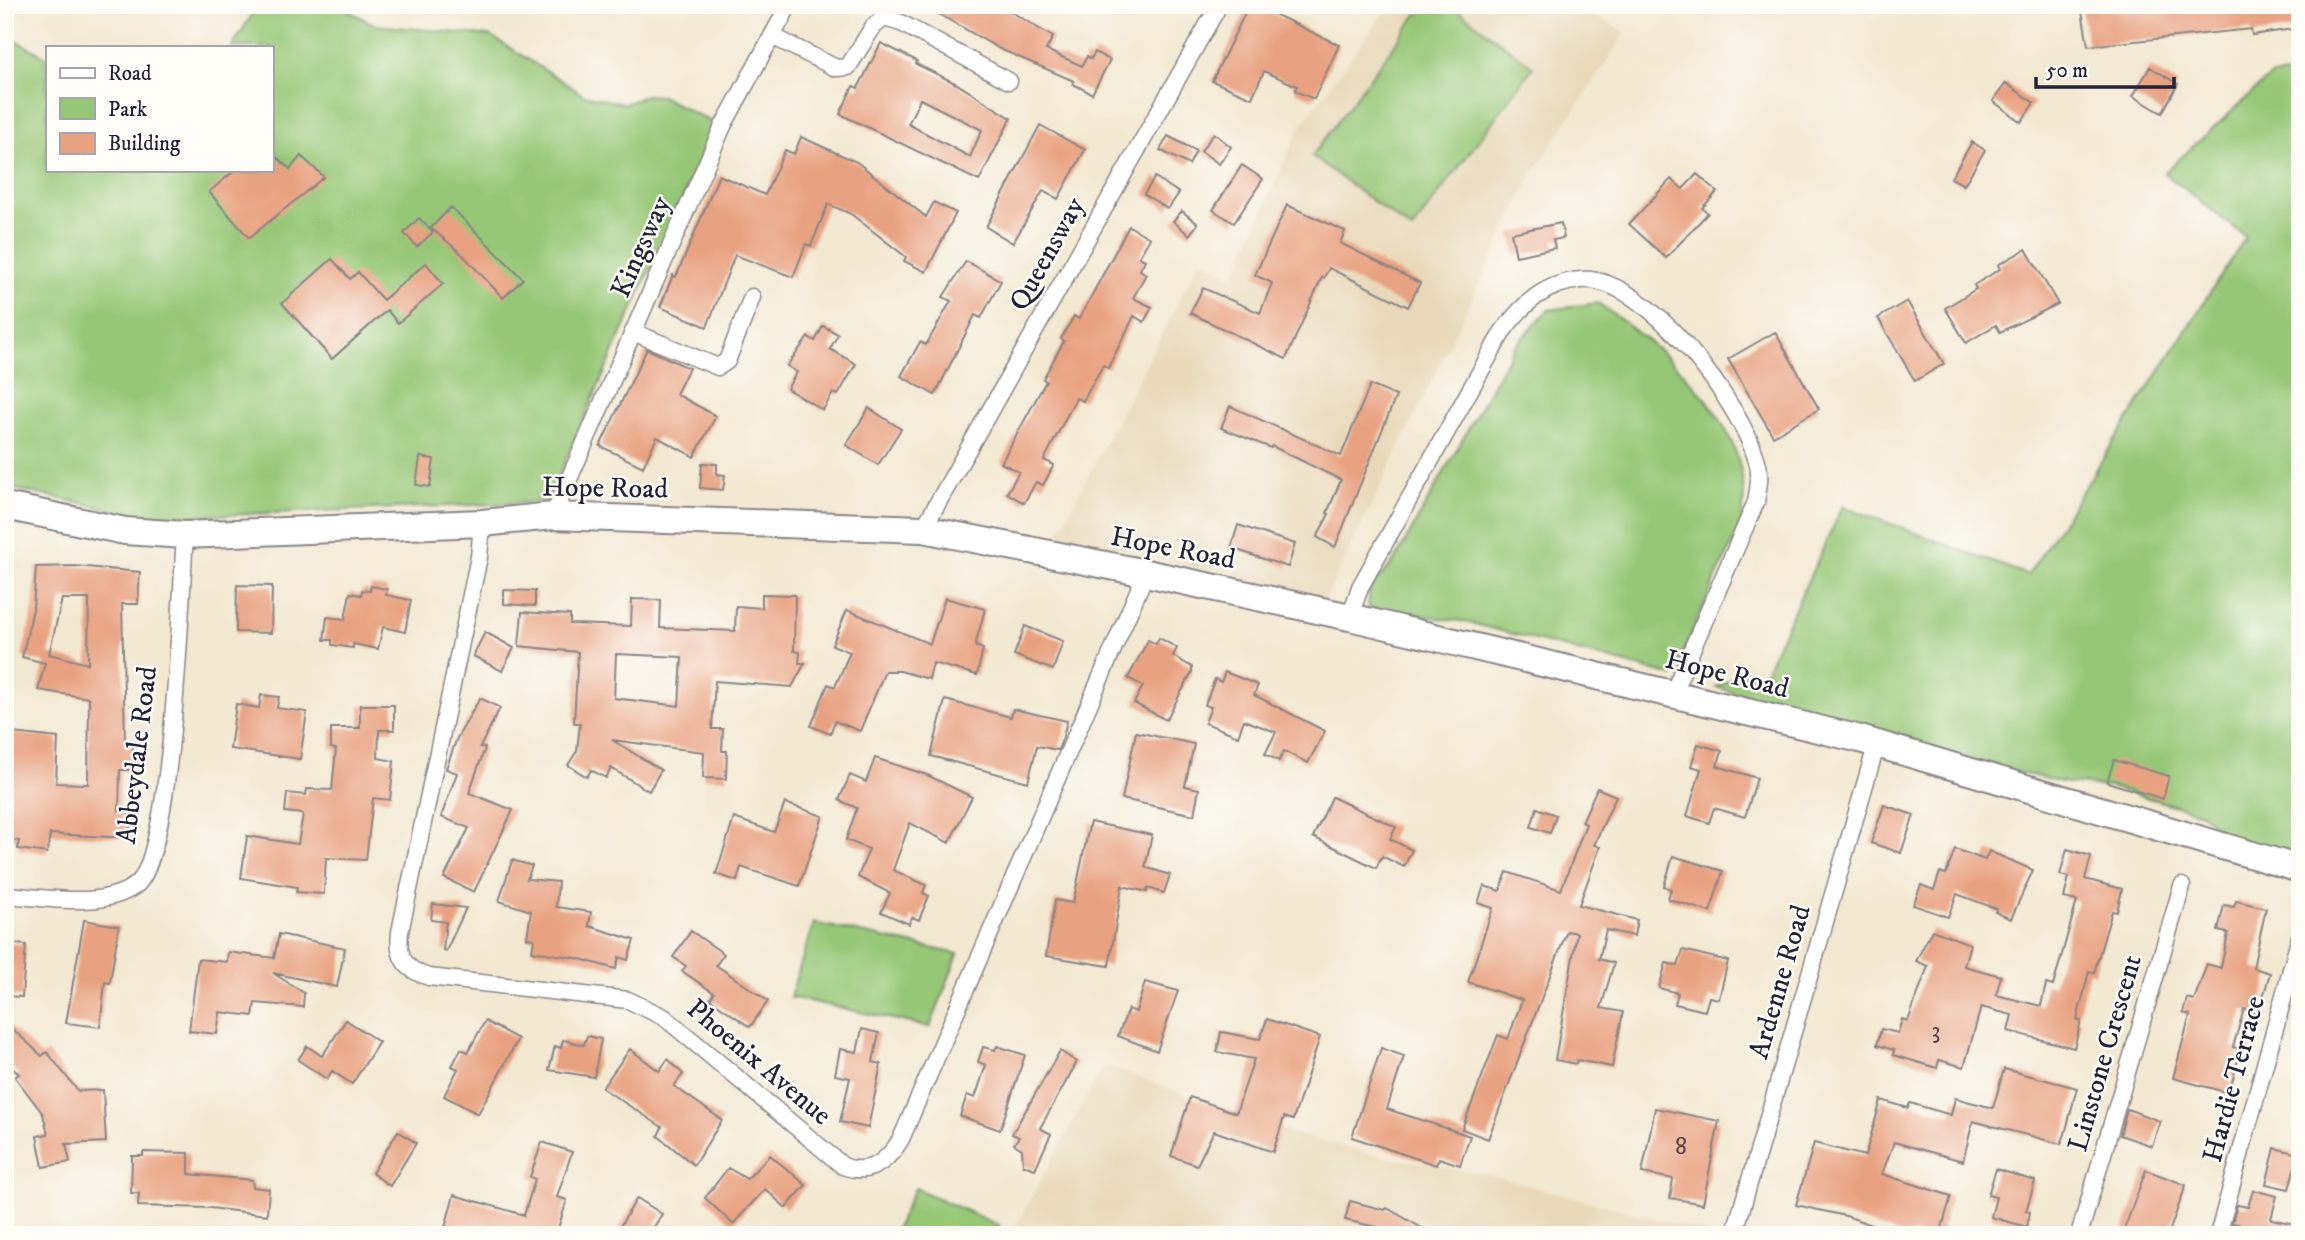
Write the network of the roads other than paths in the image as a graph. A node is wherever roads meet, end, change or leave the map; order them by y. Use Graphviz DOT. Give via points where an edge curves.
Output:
graph roads {
  1 [pos="789,5"];
  2 [pos="1219,5"];
  3 [pos="772,36"];
  4 [pos="1009,81"];
  5 [pos="752,298"];
  6 [pos="633,332"];
  7 [pos="6,507"];
  8 [pos="553,516"];
  9 [pos="482,523"];
  10 [pos="923,529"];
  11 [pos="185,535"];
  12 [pos="1146,573"];
  13 [pos="1350,617"];
  14 [pos="1673,693"];
  15 [pos="1877,744"];
  16 [pos="2300,869"];
  17 [pos="2182,887"];
  18 [pos="5,895"];
  19 [pos="2300,937"];
  20 [pos="1734,1235"];
  21 [pos="2079,1235"];
  22 [pos="2218,1235"];
  1 -- 3 [label="street, Kingsway"];
  2 -- 10 [label="street, Queensway"];
  3 -- 4 [label="street" via="836,68 848,67 873,27 884,18"];
  3 -- 6 [label="street, Kingsway" via="723,126"];
  5 -- 6 [label="street" via="727,361 718,368"];
  6 -- 8 [label="street, Kingsway"];
  7 -- 11 [label="main road, Hope Road" via="125,531"];
  8 -- 9 [label="main road, Hope Road"];
  8 -- 10 [label="main road, Hope Road"];
  9 -- 11 [label="main road, Hope Road"];
  9 -- 12 [label="street, Phoenix Avenue" via="479,556 400,932 402,960 417,974 429,977 608,998 647,1007 843,1166 856,1171 883,1162 901,1139"];
  10 -- 12 [label="main road, Hope Road"];
  11 -- 18 [label="street, Abbeydale Road" via="168,766 155,852 144,876 118,894 93,899"];
  12 -- 13 [label="main road, Hope Road"];
  13 -- 14 [label="main road, Hope Road"];
  13 -- 14 [label="street" via="1360,587 1503,331 1521,307 1544,290 1583,279 1632,297 1679,338 1717,381 1758,465 1756,502"];
  14 -- 15 [label="main road, Hope Road"];
  15 -- 16 [label="main road, Hope Road"];
  15 -- 20 [label="street, Ardenne Road"];
  17 -- 21 [label="street, Linstone Crescent"];
  19 -- 22 [label="street, Hardie Terrace"];
}
